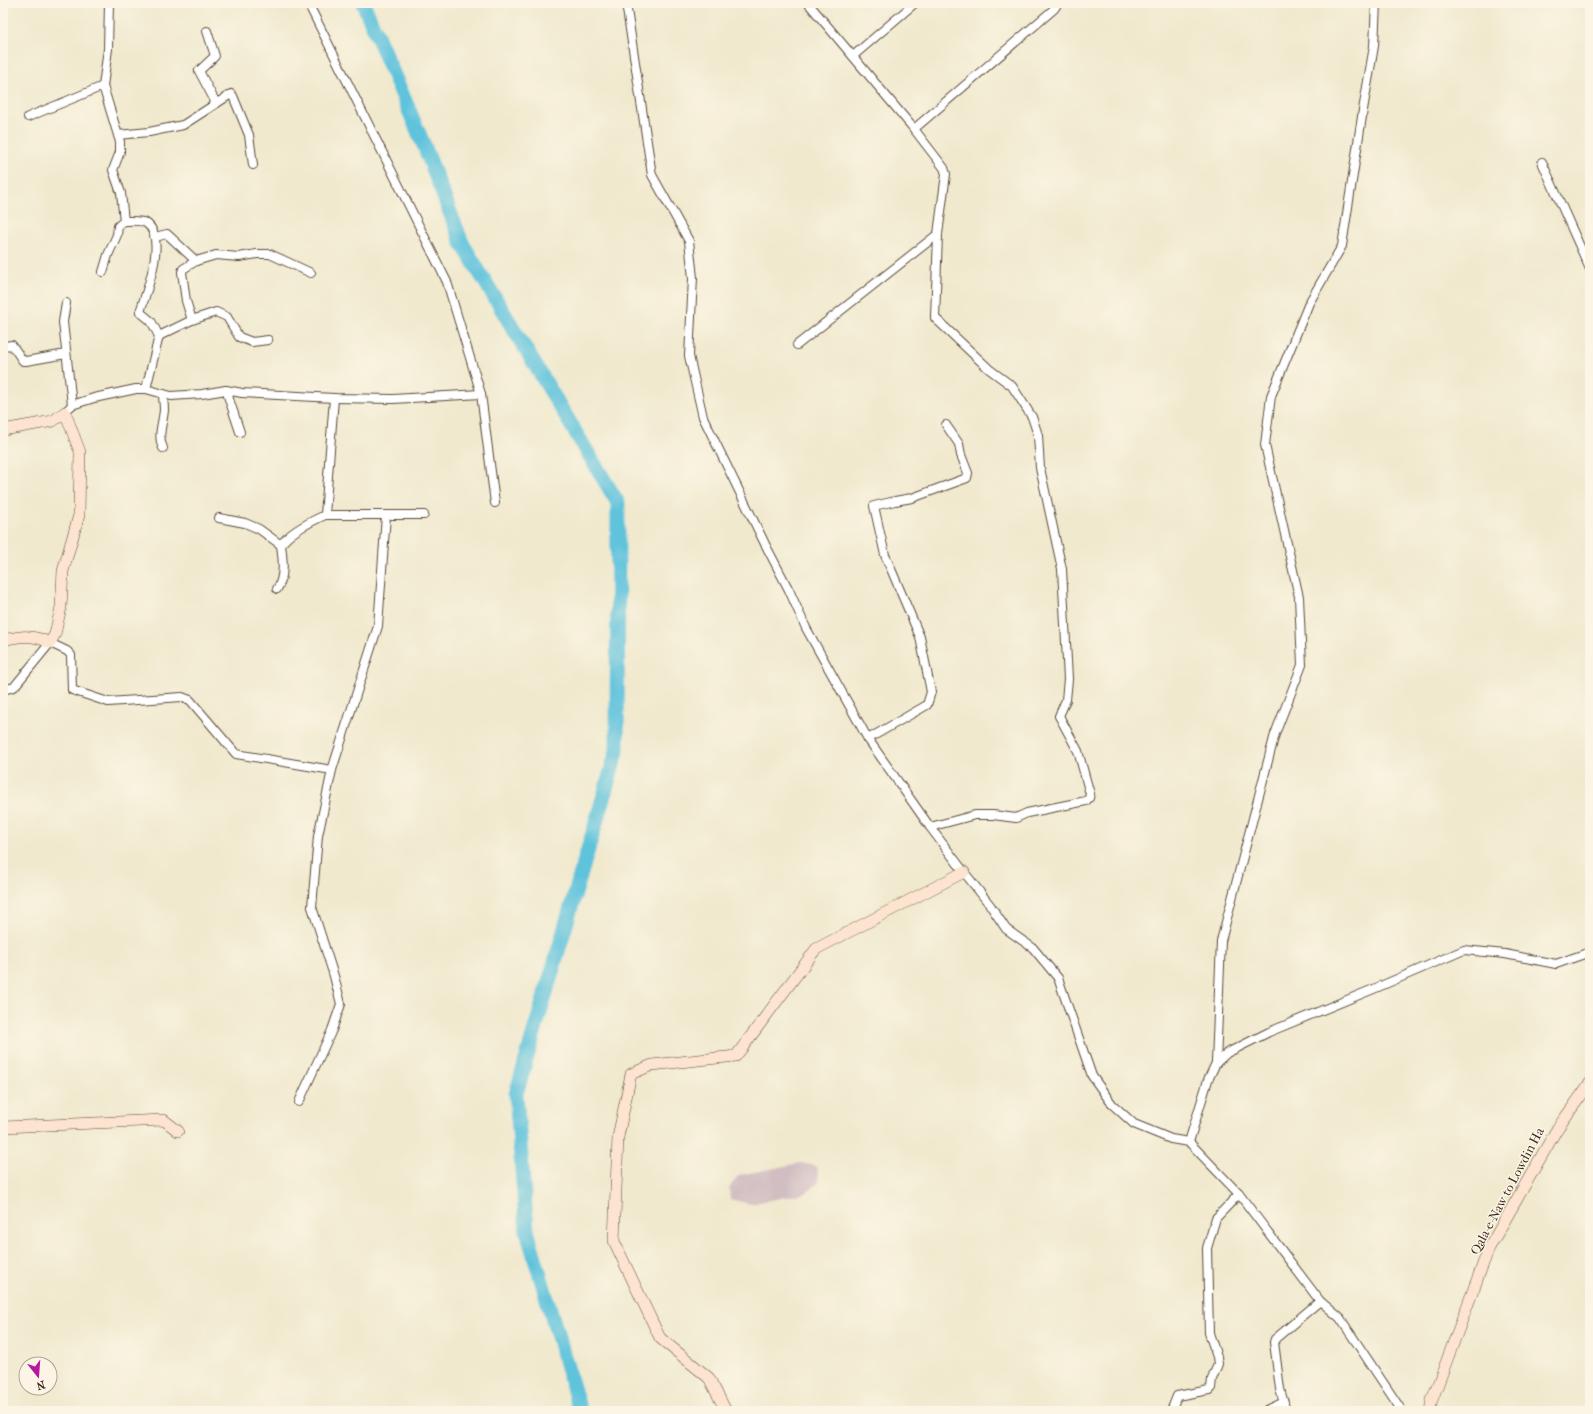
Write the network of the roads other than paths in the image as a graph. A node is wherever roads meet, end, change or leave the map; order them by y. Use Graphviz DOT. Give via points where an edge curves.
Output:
graph roads {
  1 [pos="110,3"];
  2 [pos="308,3"];
  3 [pos="626,3"];
  4 [pos="810,3"];
  5 [pos="915,3"];
  6 [pos="1058,3"];
  7 [pos="1376,3"];
  8 [pos="207,31"];
  9 [pos="853,56"];
  10 [pos="103,86"];
  11 [pos="216,103"];
  12 [pos="28,116"];
  13 [pos="914,128"];
  14 [pos="118,135"];
  15 [pos="1542,162"];
  16 [pos="254,165"];
  17 [pos="124,221"];
  18 [pos="938,234"];
  19 [pos="155,237"];
  20 [pos="196,261"];
  21 [pos="1590,269"];
  22 [pos="103,272"];
  23 [pos="311,273"];
  24 [pos="66,303"];
  25 [pos="192,320"];
  26 [pos="159,336"];
  27 [pos="268,340"];
  28 [pos="797,345"];
  29 [pos="3,346"];
  30 [pos="66,354"];
  31 [pos="146,389"];
  32 [pos="226,390"];
  33 [pos="163,394"];
  34 [pos="481,394"];
  35 [pos="334,398"];
  36 [pos="69,409"];
  37 [pos="946,425"];
  38 [pos="3,430"];
  39 [pos="240,432"];
  40 [pos="163,448"];
  41 [pos="495,503"];
  42 [pos="325,514"];
  43 [pos="386,515"];
  44 [pos="424,515"];
  45 [pos="219,518"];
  46 [pos="281,545"];
  47 [pos="277,589"];
  48 [pos="3,640"];
  49 [pos="50,643"];
  50 [pos="3,690"];
  51 [pos="868,739"];
  52 [pos="332,770"];
  53 [pos="930,826"];
  54 [pos="964,872"];
  55 [pos="1590,952"];
  56 [pos="1216,1063"];
  57 [pos="1590,1083"];
  58 [pos="299,1102"];
  59 [pos="3,1127"];
  60 [pos="178,1131"];
  61 [pos="1189,1142"];
  62 [pos="1239,1194"];
  63 [pos="1320,1301"];
  64 [pos="1284,1402"];
  65 [pos="726,1411"];
  66 [pos="1172,1411"];
  67 [pos="1265,1411"];
  68 [pos="1286,1411"];
  69 [pos="1402,1411"];
  70 [pos="1430,1411"];
  1 -- 10 [label="street"];
  2 -- 34 [label="street" via="447,282"];
  3 -- 51 [label="street" via="652,175 689,241 693,278 688,356 703,417 806,628"];
  4 -- 9 [label="street"];
  5 -- 9 [label="street"];
  6 -- 13 [label="street" via="1054,10"];
  7 -- 56 [label="street" via="1374,46 1342,246 1309,303 1271,396 1265,445 1299,598 1302,665 1275,734 1221,941"];
  8 -- 11 [label="street" via="215,56 199,70"];
  9 -- 13 [label="street"];
  10 -- 12 [label="street"];
  10 -- 14 [label="street"];
  11 -- 14 [label="street" via="183,125"];
  11 -- 16 [label="street" via="228,95 233,96 249,134"];
  13 -- 18 [label="street" via="946,174"];
  14 -- 17 [label="street" via="120,152 113,170 121,193"];
  15 -- 21 [label="street"];
  17 -- 19 [label="street" via="147,224"];
  17 -- 22 [label="street" via="118,226"];
  18 -- 28 [label="street"];
  18 -- 53 [label="street" via="936,318 1012,386 1032,417 1038,435 1040,468 1062,569 1068,679 1066,700 1059,716 1078,751 1090,794 1086,801 1027,813 1016,818 975,815"];
  19 -- 20 [label="street" via="167,234"];
  19 -- 26 [label="street" via="151,276 140,312 151,321"];
  20 -- 23 [label="street" via="216,255 239,257 270,254"];
  20 -- 25 [label="street" via="182,272"];
  24 -- 30 [label="street" via="63,322"];
  25 -- 26 [label="street"];
  25 -- 27 [label="street" via="216,312 227,317 239,337 252,342"];
  26 -- 31 [label="street"];
  29 -- 30 [label="street" via="12,345 23,361"];
  30 -- 36 [label="street"];
  31 -- 33 [label="street"];
  31 -- 36 [label="street" via="111,394"];
  32 -- 33 [label="street" via="186,396"];
  32 -- 35 [label="street"];
  32 -- 39 [label="street"];
  33 -- 40 [label="street" via="160,436"];
  34 -- 35 [label="street" via="393,399"];
  34 -- 41 [label="street"];
  35 -- 42 [label="street"];
  36 -- 38 [label="street" via="53,421"];
  36 -- 49 [label="street" via="80,452 79,515 63,571 61,607 55,634"];
  37 -- 51 [label="street" via="959,444 968,473 967,478 912,498 874,506 885,555 920,637 931,692 927,705"];
  42 -- 43 [label="street"];
  42 -- 46 [label="street" via="284,540"];
  43 -- 44 [label="street"];
  43 -- 52 [label="street" via="378,626"];
  45 -- 46 [label="street" via="245,523 259,529"];
  46 -- 47 [label="street" via="282,576"];
  48 -- 49 [label="street" via="22,636 37,637"];
  49 -- 50 [label="street" via="14,687"];
  49 -- 52 [label="street" via="71,655 72,690 108,702 182,696 190,700 236,754"];
  51 -- 53 [label="street"];
  52 -- 58 [label="street" via="318,836 312,906 341,1004"];
  53 -- 54 [label="street"];
  54 -- 61 [label="street" via="1006,929 1033,948 1058,978 1092,1076 1112,1104 1134,1124 1171,1139"];
  54 -- 65 [label="street" via="816,949 736,1056 652,1065 631,1074 618,1137 614,1240 660,1338 709,1378"];
  55 -- 56 [label="street" via="1556,964 1505,954 1464,950 1269,1032 1227,1054"];
  56 -- 61 [label="street" via="1208,1080"];
  57 -- 70 [label="street, Qala-e-Naw to Lowdin Ha" via="1557,1129 1489,1248"];
  59 -- 60 [label="street" via="164,1120"];
  61 -- 62 [label="street"];
  62 -- 63 [label="street"];
  62 -- 66 [label="street" via="1216,1218 1207,1248 1209,1333 1218,1364 1211,1388 1177,1396"];
  63 -- 64 [label="street" via="1275,1339 1280,1389"];
  63 -- 69 [label="street" via="1340,1318"];
  64 -- 67 [label="street"];
  64 -- 68 [label="street"];
}
